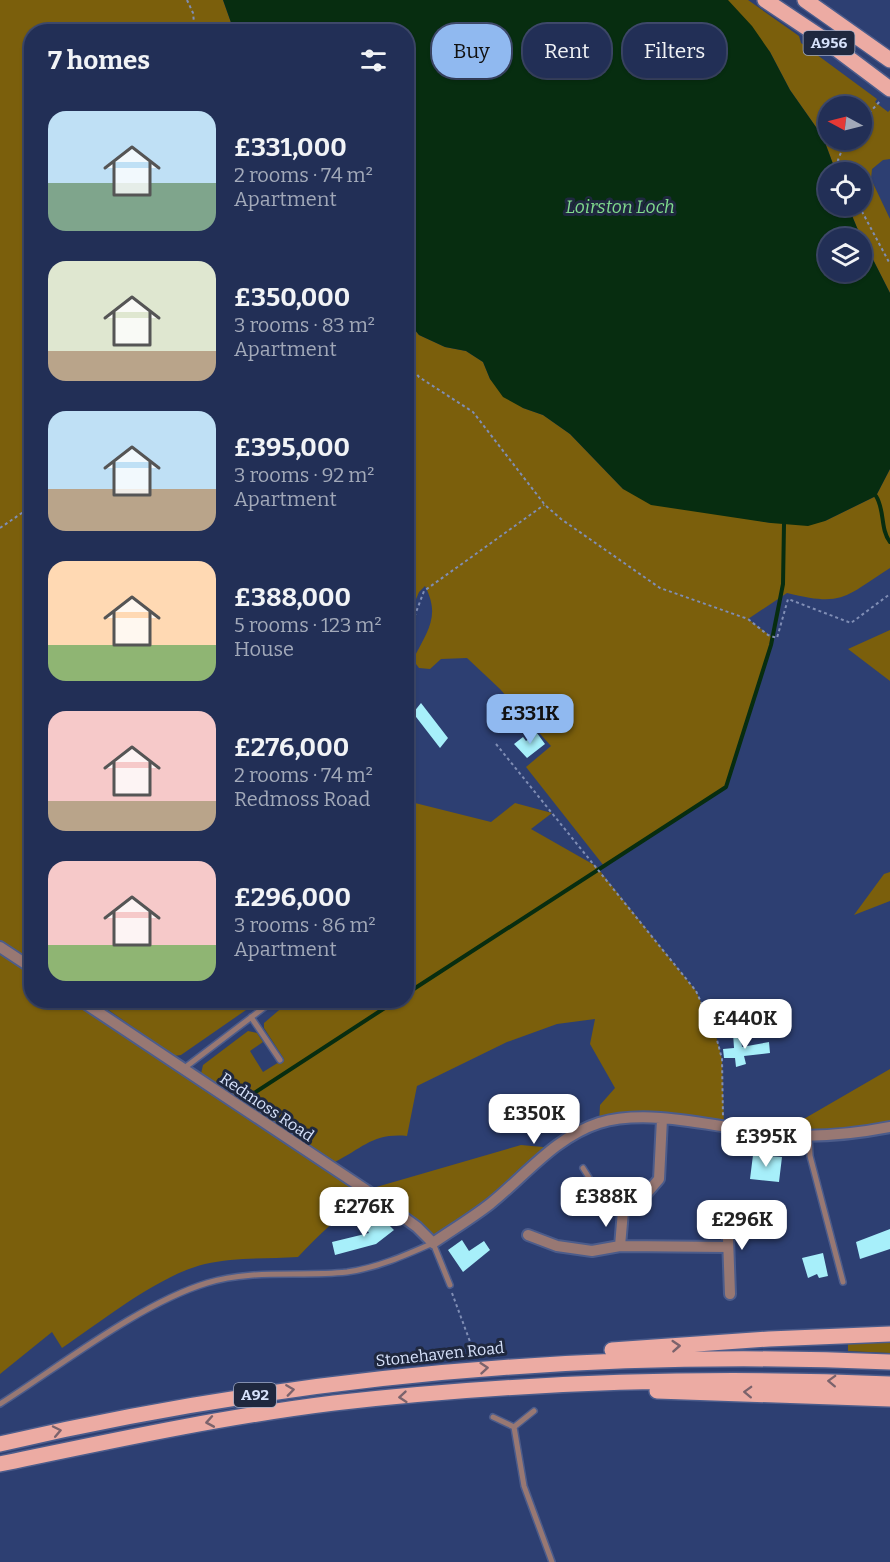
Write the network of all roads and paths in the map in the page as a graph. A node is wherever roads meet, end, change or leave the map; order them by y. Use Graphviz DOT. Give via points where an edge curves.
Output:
graph roads {
  1 [pos="187,0"];
  2 [pos="765,0"];
  3 [pos="805,0"];
  4 [pos="194,24"];
  5 [pos="890,60"];
  6 [pos="886,94"];
  7 [pos="872,110"];
  8 [pos="864,216"];
  9 [pos="890,264"];
  10 [pos="414,371"];
  11 [pos="545,505"];
  12 [pos="24,512"];
  13 [pos="0,528"];
  14 [pos="890,594"];
  15 [pos="414,618"];
  16 [pos="496,744"];
  17 [pos="0,947"];
  18 [pos="24,963"];
  19 [pos="92,1008"];
  20 [pos="263,1008"];
  21 [pos="251,1017"];
  22 [pos="280,1060"];
  23 [pos="183,1069"];
  24 [pos="662,1119"];
  25 [pos="890,1127"];
  26 [pos="724,1128"];
  27 [pos="809,1135"];
  28 [pos="583,1168"];
  29 [pos="727,1210"];
  30 [pos="622,1214"];
  31 [pos="528,1235"];
  32 [pos="434,1243"];
  33 [pos="620,1246"];
  34 [pos="727,1247"];
  35 [pos="843,1282"];
  36 [pos="450,1285"];
  37 [pos="730,1294"];
  38 [pos="890,1334"];
  39 [pos="472,1347"];
  40 [pos="890,1362"];
  41 [pos="514,1365"];
  42 [pos="890,1384"];
  43 [pos="483,1390"];
  44 [pos="890,1399"];
  45 [pos="0,1404"];
  46 [pos="534,1411"];
  47 [pos="494,1417"];
  48 [pos="514,1427"];
  49 [pos="0,1444"];
  50 [pos="0,1464"];
  51 [pos="552,1562"];
  1 -- 4 [label="path"];
  2 -- 6 [label="main road, A956" via="822,38"];
  3 -- 5 [label="main road, A956"];
  6 -- 7 [label="path"];
  8 -- 9 [label="path"];
  10 -- 11 [label="path" via="473,412"];
  11 -- 14 [label="path" via="660,588 748,619 777,638 788,599 851,623"];
  11 -- 15 [label="path" via="424,591"];
  12 -- 13 [label="path"];
  16 -- 26 [label="path" via="696,991 722,1059"];
  17 -- 18 [label="street"];
  19 -- 23 [label="street, Redmoss Road"];
  20 -- 21 [label="lane"];
  21 -- 22 [label="lane"];
  21 -- 23 [label="lane"];
  23 -- 32 [label="street, Redmoss Road" via="366,1190"];
  24 -- 26 [label="street"];
  24 -- 30 [label="street" via="657,1183"];
  24 -- 32 [label="street" via="599,1123 577,1134"];
  25 -- 27 [label="street"];
  26 -- 27 [label="street"];
  27 -- 35 [label="lane" via="810,1156"];
  28 -- 30 [label="lane" via="606,1205"];
  29 -- 34 [label="street"];
  30 -- 33 [label="street"];
  31 -- 33 [label="street" via="574,1250"];
  32 -- 36 [label="lane"];
  32 -- 45 [label="lane" via="367,1269 206,1283 160,1303"];
  33 -- 34 [label="street"];
  34 -- 37 [label="street"];
  36 -- 39 [label="path"];
  41 -- 38 [label="main road, A92, one-way" via="610,1351"];
  40 -- 41 [label="main road, Stonehaven Road / A92" via="712,1358"];
  49 -- 41 [label="main road, Stonehaven Road / A92, one-way" via="236,1398"];
  42 -- 43 [label="main road, A92, one-way" via="663,1380"];
  44 -- 43 [label="main road, A92, one-way" via="693,1391"];
  43 -- 50 [label="main road, A92, one-way" via="333,1403 238,1417"];
  46 -- 48 [label="lane"];
  47 -- 48 [label="lane"];
  48 -- 51 [label="lane" via="524,1486"];
}
